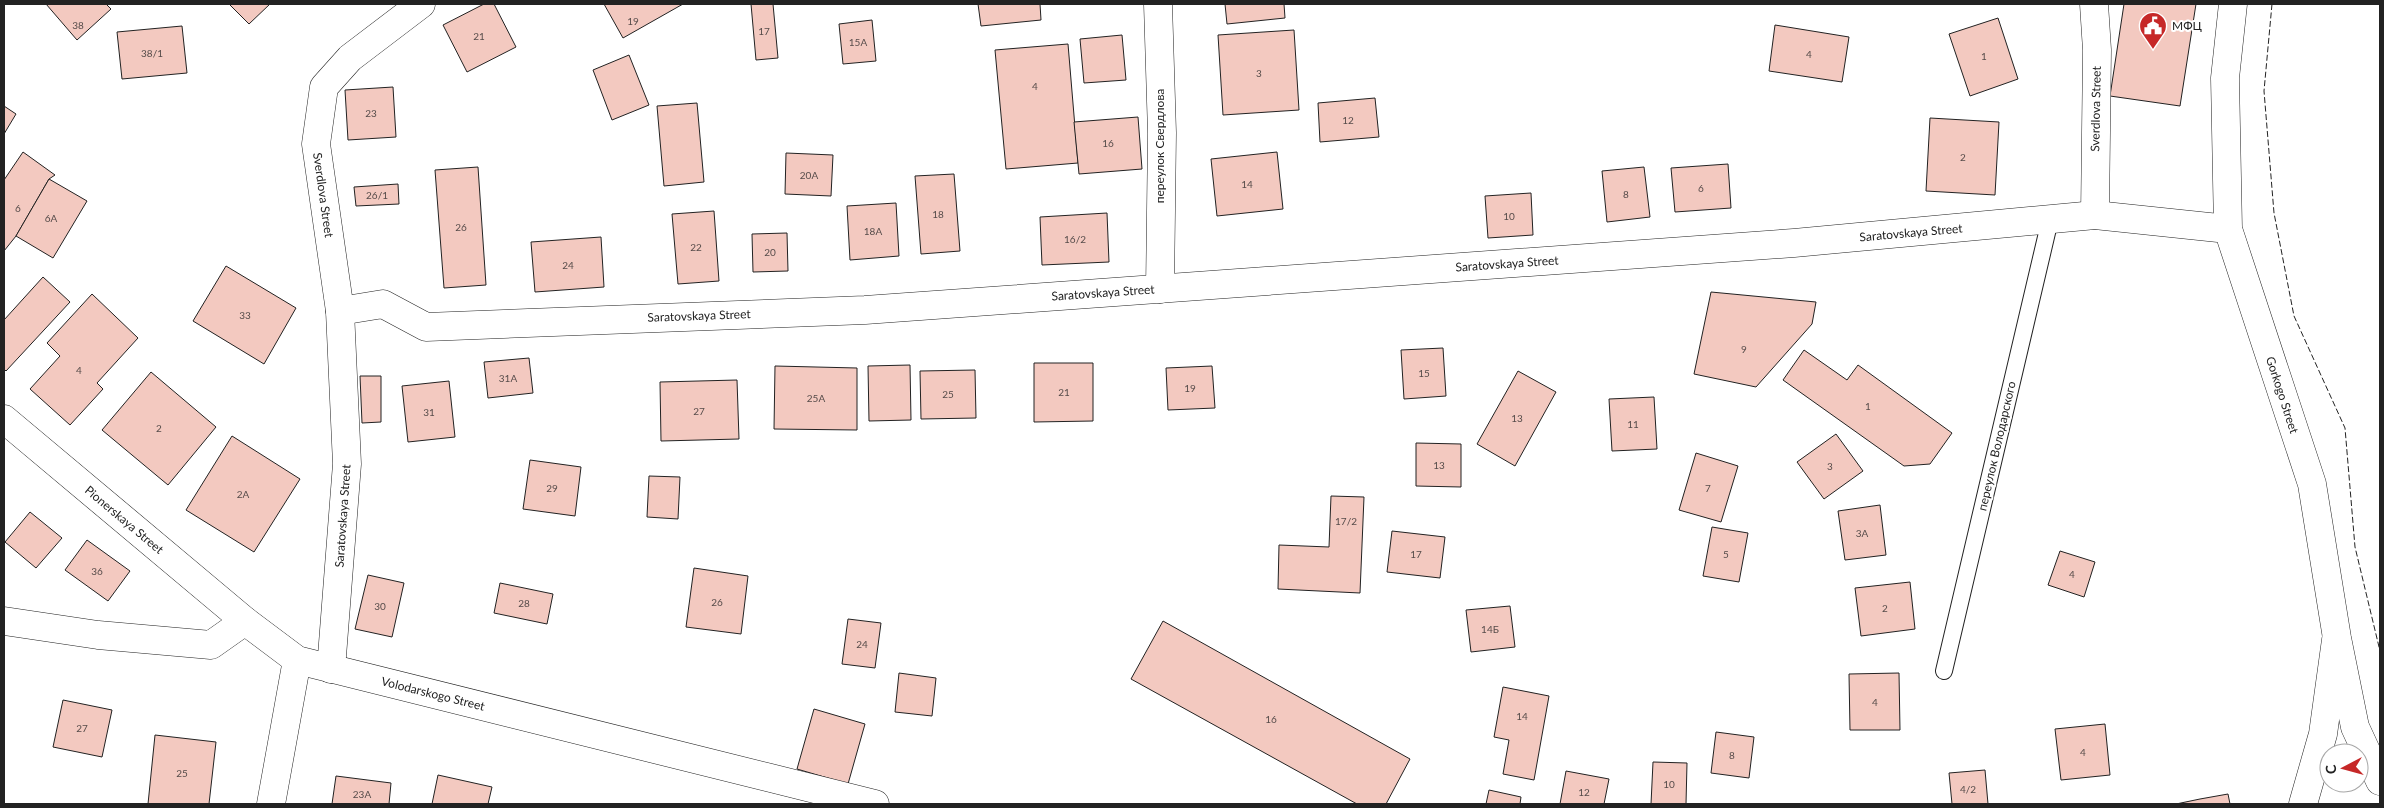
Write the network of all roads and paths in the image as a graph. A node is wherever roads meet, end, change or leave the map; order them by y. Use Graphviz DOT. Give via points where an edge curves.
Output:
graph roads {
  1 [pos="421,4"];
  2 [pos="1158,4"];
  3 [pos="2094,4"];
  4 [pos="2233,4"];
  5 [pos="2095,215"];
  6 [pos="2050,220"];
  7 [pos="2228,230"];
  8 [pos="1160,289"];
  9 [pos="340,311"];
  10 [pos="4,420"];
  11 [pos="4,621"];
  12 [pos="245,621"];
  13 [pos="2337,638"];
  14 [pos="297,660"];
  15 [pos="331,669"];
  16 [pos="1944,671"];
  17 [pos="2380,781"];
  18 [pos="848,801"];
  19 [pos="271,804"];
  20 [pos="875,804"];
  21 [pos="2303,804"];
  1 -- 9 [label="street, Sverdlova Street" via="350,58 324,87 316,144"];
  2 -- 8 [label="street, переулок Свердлова" via="1162,133"];
  3 -- 5 [label="street, Sverdlova Street" via="2097,50"];
  4 -- 7 [label="street, Gorkogo Street" via="2225,78"];
  5 -- 6 [label="street, Saratovskaya Street"];
  5 -- 7 [label="street, Saratovskaya Street"];
  6 -- 8 [label="street, Saratovskaya Street" via="1794,243"];
  6 -- 16 [label="lane, переулок Володарского"];
  7 -- 13 [label="street, Gorkogo Street" via="2312,484"];
  8 -- 9 [label="street, Saratovskaya Street" via="865,310 426,326 383,304"];
  9 -- 15 [label="street, Saratovskaya Street" via="347,464"];
  10 -- 12 [label="street, Pionerskaya Street"];
  11 -- 12 [label="street" via="98,635 211,644"];
  12 -- 14 [label="street, Volodarskogo Street"];
  13 -- 17 [label="street, Gorkogo Street" via="2355,727"];
  13 -- 21 [label="street" via="2323,734"];
  14 -- 15 [label="street, Volodarskogo Street"];
  14 -- 19 [label="street"];
  15 -- 18 [label="street, Volodarskogo Street"];
  18 -- 20 [label="street, Volodarskogo Street"];
}
